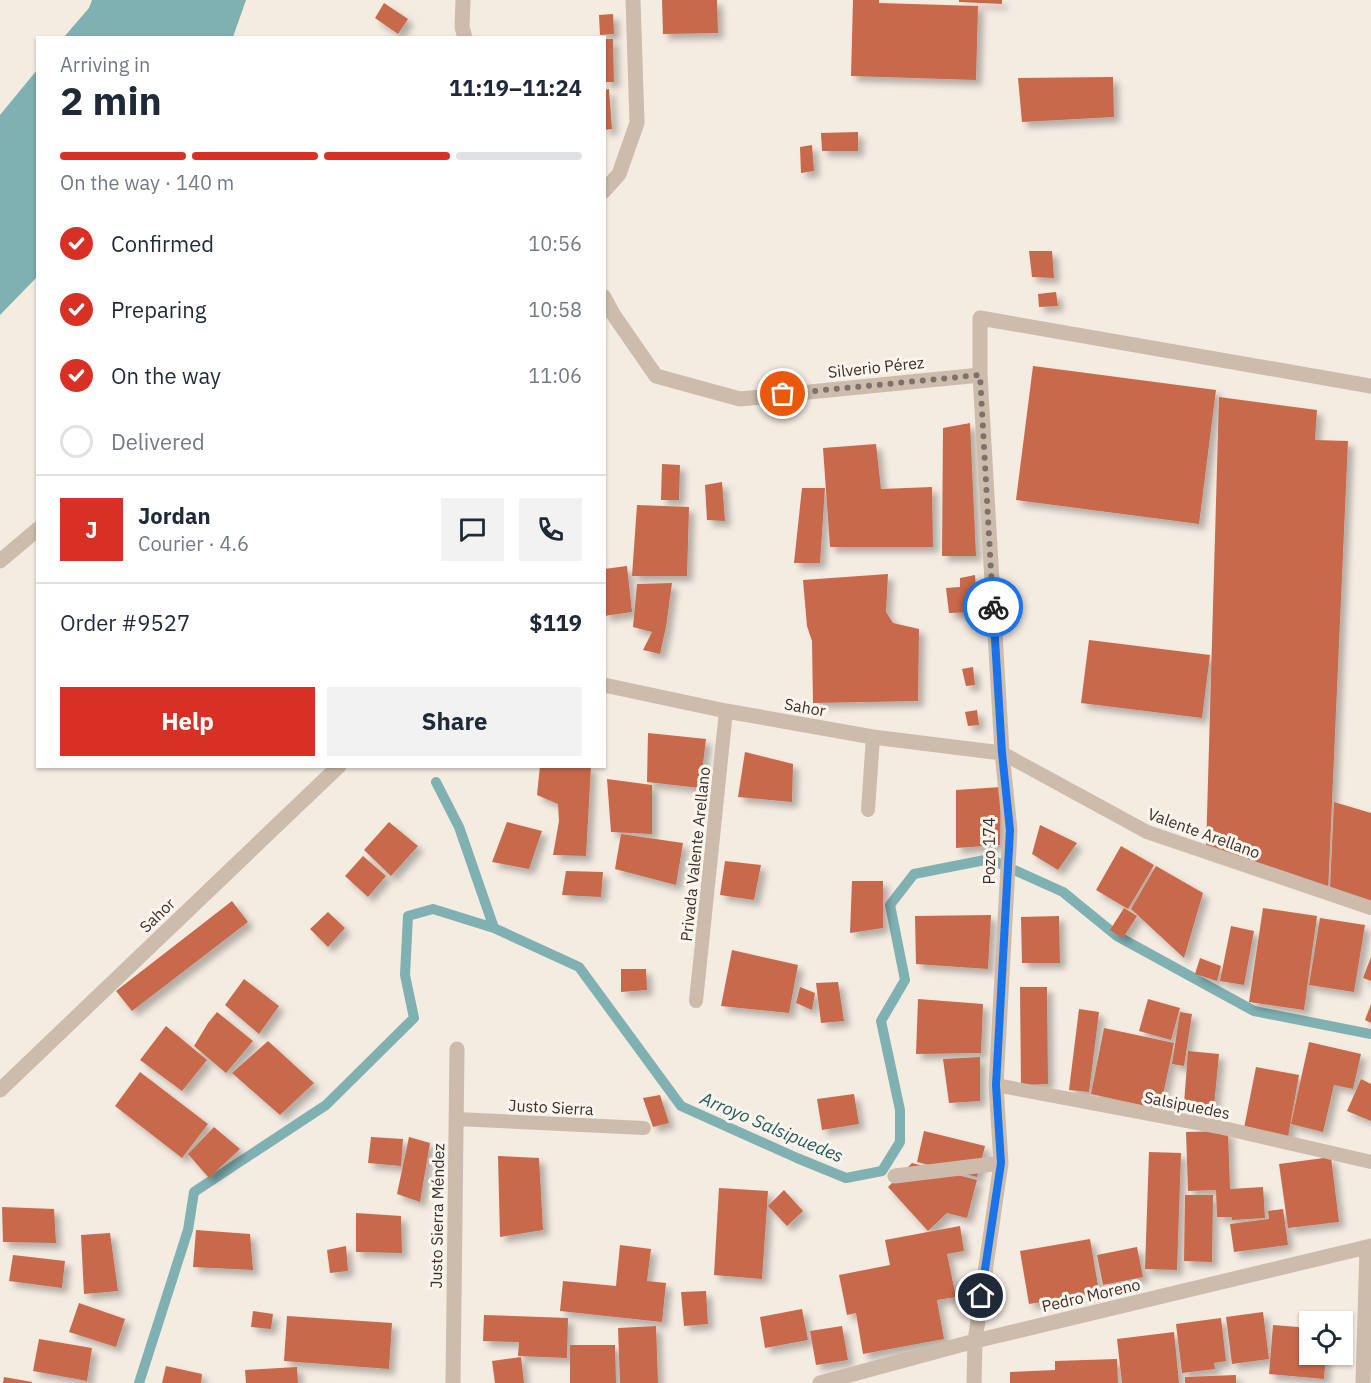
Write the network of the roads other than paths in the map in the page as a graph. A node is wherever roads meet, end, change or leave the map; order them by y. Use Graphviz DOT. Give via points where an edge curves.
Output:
graph roads {
  1 [pos="463,0"];
  2 [pos="633,0"];
  3 [pos="463,32"];
  4 [pos="606,189"];
  5 [pos="606,301"];
  6 [pos="980,375"];
  7 [pos="1371,386"];
  8 [pos="36,532"];
  9 [pos="0,561"];
  10 [pos="606,685"];
  11 [pos="726,711"];
  12 [pos="873,736"];
  13 [pos="1002,753"];
  14 [pos="337,768"];
  15 [pos="868,810"];
  16 [pos="1371,908"];
  17 [pos="696,1001"];
  18 [pos="457,1049"];
  19 [pos="996,1085"];
  20 [pos="0,1090"];
  21 [pos="456,1119"];
  22 [pos="644,1128"];
  23 [pos="1371,1162"];
  24 [pos="1001,1163"];
  25 [pos="896,1176"];
  26 [pos="1369,1247"];
  27 [pos="975,1341"];
  28 [pos="453,1383"];
  29 [pos="820,1383"];
  30 [pos="974,1383"];
  31 [pos="1363,1383"];
  1 -- 3 [label="street"];
  2 -- 4 [label="street" via="637,123 619,174"];
  5 -- 6 [label="street, Silverio Pérez" via="657,376 740,399"];
  6 -- 7 [label="street, Pozo 174" via="980,318"];
  6 -- 13 [label="street, Pozo 174"];
  8 -- 9 [label="street"];
  10 -- 11 [label="street, Sahor"];
  11 -- 12 [label="street, Sahor"];
  11 -- 17 [label="lane, Privada Valente Arellano"];
  12 -- 13 [label="street, Sahor"];
  12 -- 15 [label="lane"];
  13 -- 16 [label="lane, Valente Arellano" via="1147,832"];
  13 -- 19 [label="street, Pozo 174" via="1010,830"];
  14 -- 20 [label="street, Sahor"];
  18 -- 21 [label="street, Justo Sierra Méndez"];
  19 -- 23 [label="lane, Salsipuedes" via="1219,1127"];
  19 -- 24 [label="street, Pozo 174"];
  21 -- 22 [label="lane, Justo Sierra"];
  21 -- 28 [label="street, Justo Sierra Méndez"];
  24 -- 25 [label="street"];
  24 -- 27 [label="street, Pozo 174"];
  26 -- 27 [label="street, Pedro Moreno"];
  26 -- 31 [label="street"];
  27 -- 29 [label="street, Pedro Moreno"];
  27 -- 30 [label="street, Pozo 174"];
}
